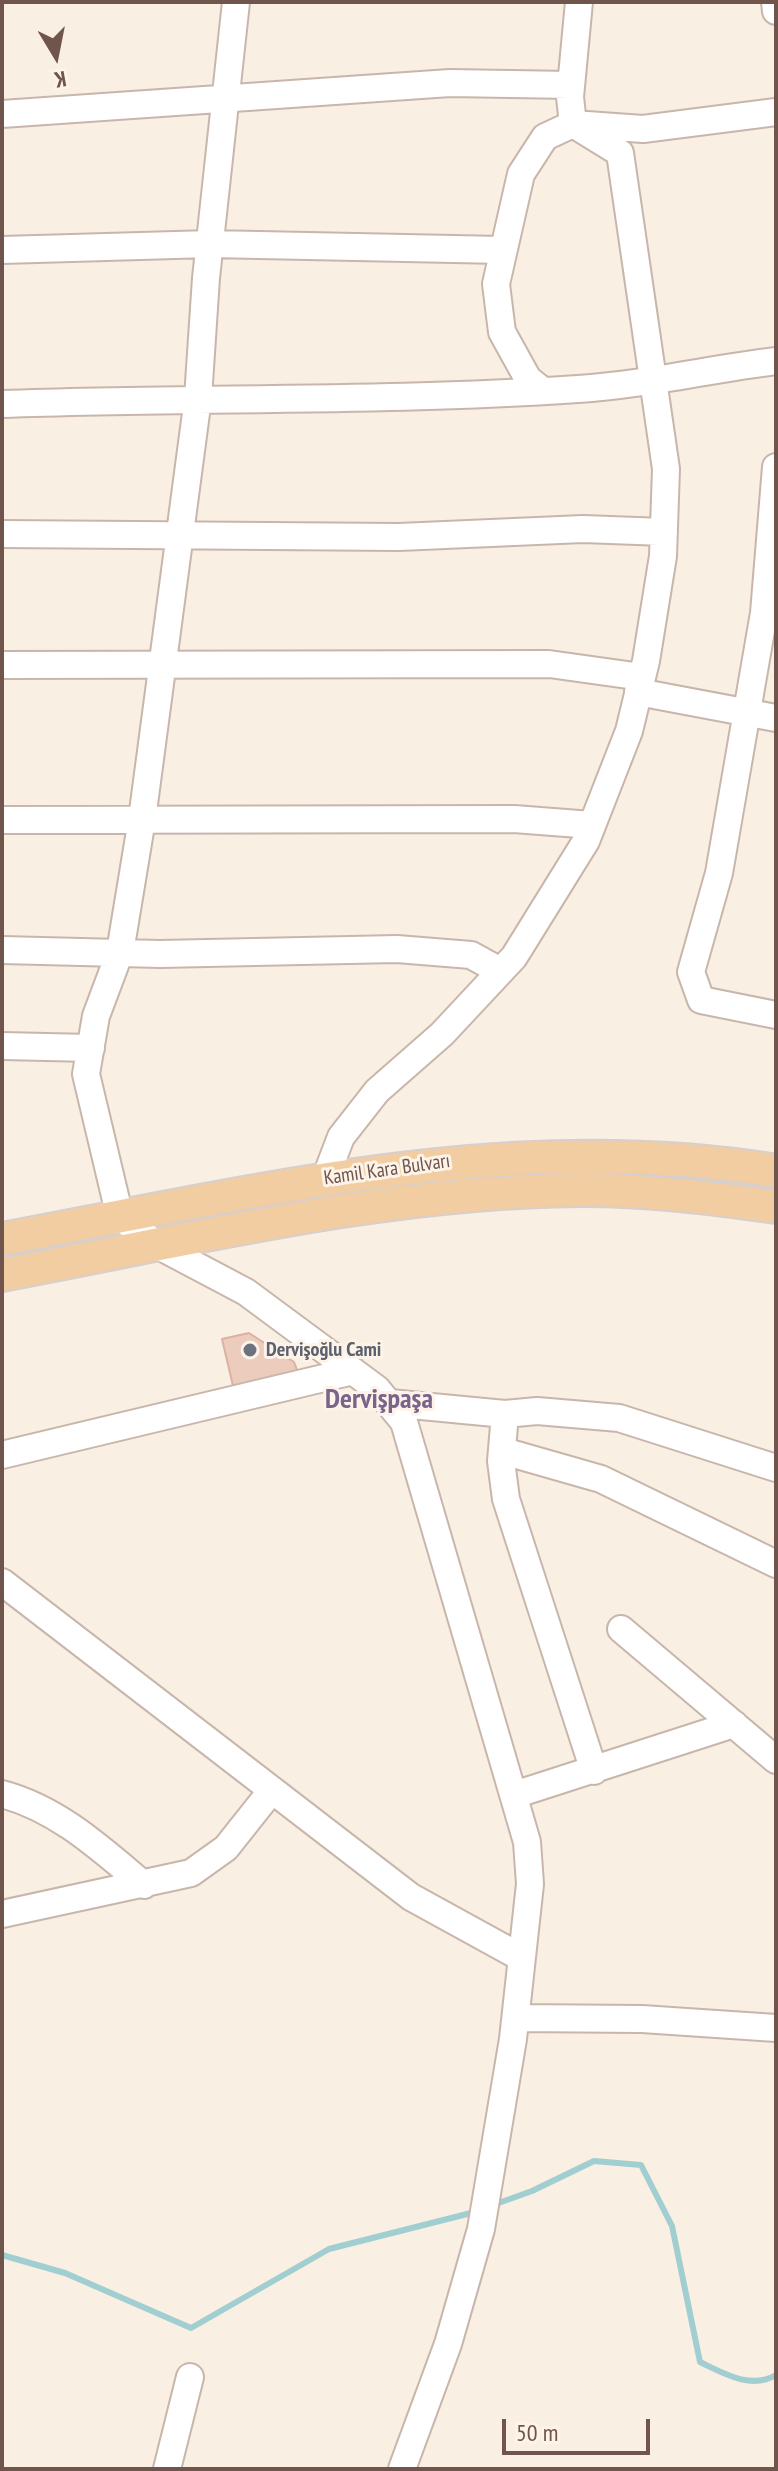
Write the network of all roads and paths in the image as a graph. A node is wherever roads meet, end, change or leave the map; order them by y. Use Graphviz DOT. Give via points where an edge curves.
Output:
graph roads {
  1 [pos="236,2"];
  2 [pos="579,2"];
  3 [pos="775,2"];
  4 [pos="776,11"];
  5 [pos="571,85"];
  6 [pos="227,99"];
  7 [pos="776,112"];
  8 [pos="2,114"];
  9 [pos="573,124"];
  10 [pos="210,244"];
  11 [pos="2,250"];
  12 [pos="502,250"];
  13 [pos="776,361"];
  14 [pos="652,379"];
  15 [pos="543,391"];
  16 [pos="198,398"];
  17 [pos="2,404"];
  18 [pos="776,467"];
  19 [pos="664,532"];
  20 [pos="2,534"];
  21 [pos="178,535"];
  22 [pos="2,665"];
  23 [pos="160,666"];
  24 [pos="640,684"];
  25 [pos="745,713"];
  26 [pos="776,718"];
  27 [pos="142,819"];
  28 [pos="2,820"];
  29 [pos="592,825"];
  30 [pos="2,950"];
  31 [pos="120,952"];
  32 [pos="500,971"];
  33 [pos="776,1015"];
  34 [pos="2,1046"];
  35 [pos="91,1048"];
  36 [pos="776,1171"];
  37 [pos="325,1179"];
  38 [pos="776,1207"];
  39 [pos="120,1217"];
  40 [pos="2,1239"];
  41 [pos="159,1246"];
  42 [pos="2,1275"];
  43 [pos="353,1371"];
  44 [pos="390,1403"];
  45 [pos="505,1414"];
  46 [pos="503,1451"];
  47 [pos="2,1455"];
  48 [pos="776,1468"];
  49 [pos="776,1564"];
  50 [pos="2,1583"];
  51 [pos="621,1629"];
  52 [pos="734,1724"];
  53 [pos="776,1760"];
  54 [pos="594,1771"];
  55 [pos="272,1790"];
  56 [pos="2,1794"];
  57 [pos="514,1795"];
  58 [pos="144,1885"];
  59 [pos="2,1914"];
  60 [pos="522,1958"];
  61 [pos="516,2018"];
  62 [pos="776,2028"];
  63 [pos="190,2377"];
  64 [pos="167,2469"];
  65 [pos="402,2469"];
  1 -- 6 [label="street"];
  2 -- 5 [label="street"];
  3 -- 4 [label="street"];
  5 -- 6 [label="street" via="450,83"];
  5 -- 9 [label="street"];
  6 -- 8 [label="street"];
  6 -- 10 [label="street"];
  7 -- 9 [label="street" via="643,129"];
  9 -- 12 [label="street" via="545,137 521,174"];
  9 -- 14 [label="street" via="620,153"];
  10 -- 11 [label="street"];
  10 -- 12 [label="street"];
  10 -- 16 [label="street"];
  12 -- 15 [label="street" via="496,284 502,332 528,379"];
  13 -- 14 [label="street"];
  14 -- 15 [label="street"];
  14 -- 19 [label="street" via="666,469"];
  15 -- 16 [label="street"];
  16 -- 17 [label="street"];
  16 -- 21 [label="street"];
  18 -- 25 [label="street" via="764,613"];
  19 -- 21 [label="street"];
  19 -- 24 [label="street"];
  20 -- 21 [label="street"];
  21 -- 23 [label="street"];
  22 -- 23 [label="street"];
  23 -- 24 [label="street" via="549,664"];
  23 -- 27 [label="street"];
  24 -- 25 [label="street"];
  24 -- 29 [label="street" via="629,731"];
  25 -- 26 [label="street"];
  25 -- 33 [label="street" via="719,873 691,972 701,1000"];
  27 -- 28 [label="street"];
  27 -- 29 [label="street" via="514,819"];
  27 -- 31 [label="street"];
  29 -- 32 [label="street" via="514,957"];
  30 -- 31 [label="street"];
  31 -- 32 [label="street" via="397,949 471,955"];
  31 -- 35 [label="street" via="96,1016"];
  32 -- 37 [label="street" via="442,1034 377,1091 341,1137"];
  34 -- 35 [label="street"];
  35 -- 39 [label="street" via="86,1074"];
  36 -- 37 [label="main road, Kamil Kara Bulvarı" via="653,1158 528,1156"];
  37 -- 39 [label="main road, Kamil Kara Bulvarı"];
  38 -- 41 [label="main road, Kamil Kara Bulvarı" via="660,1193 501,1194 374,1207"];
  39 -- 40 [label="main road, Kamil Kara Bulvarı"];
  39 -- 41 [label="street"];
  41 -- 42 [label="main road, Kamil Kara Bulvarı"];
  41 -- 43 [label="street" via="246,1292"];
  43 -- 44 [label="street"];
  43 -- 47 [label="street"];
  44 -- 45 [label="street"];
  44 -- 57 [label="street" via="404,1422"];
  45 -- 46 [label="street"];
  45 -- 48 [label="street" via="537,1411 619,1418"];
  46 -- 49 [label="street" via="601,1479"];
  46 -- 54 [label="street" via="506,1499"];
  50 -- 55 [label="street"];
  51 -- 52 [label="street"];
  52 -- 53 [label="street"];
  52 -- 54 [label="street"];
  54 -- 57 [label="street"];
  55 -- 58 [label="street" via="226,1848 191,1873"];
  55 -- 60 [label="street" via="411,1897"];
  56 -- 58 [label="street" via="76,1827"];
  57 -- 60 [label="street" via="527,1842 530,1884"];
  58 -- 59 [label="street"];
  60 -- 61 [label="street"];
  61 -- 62 [label="street"];
  61 -- 65 [label="street" via="481,2229 448,2344"];
  63 -- 64 [label="street"];
}
